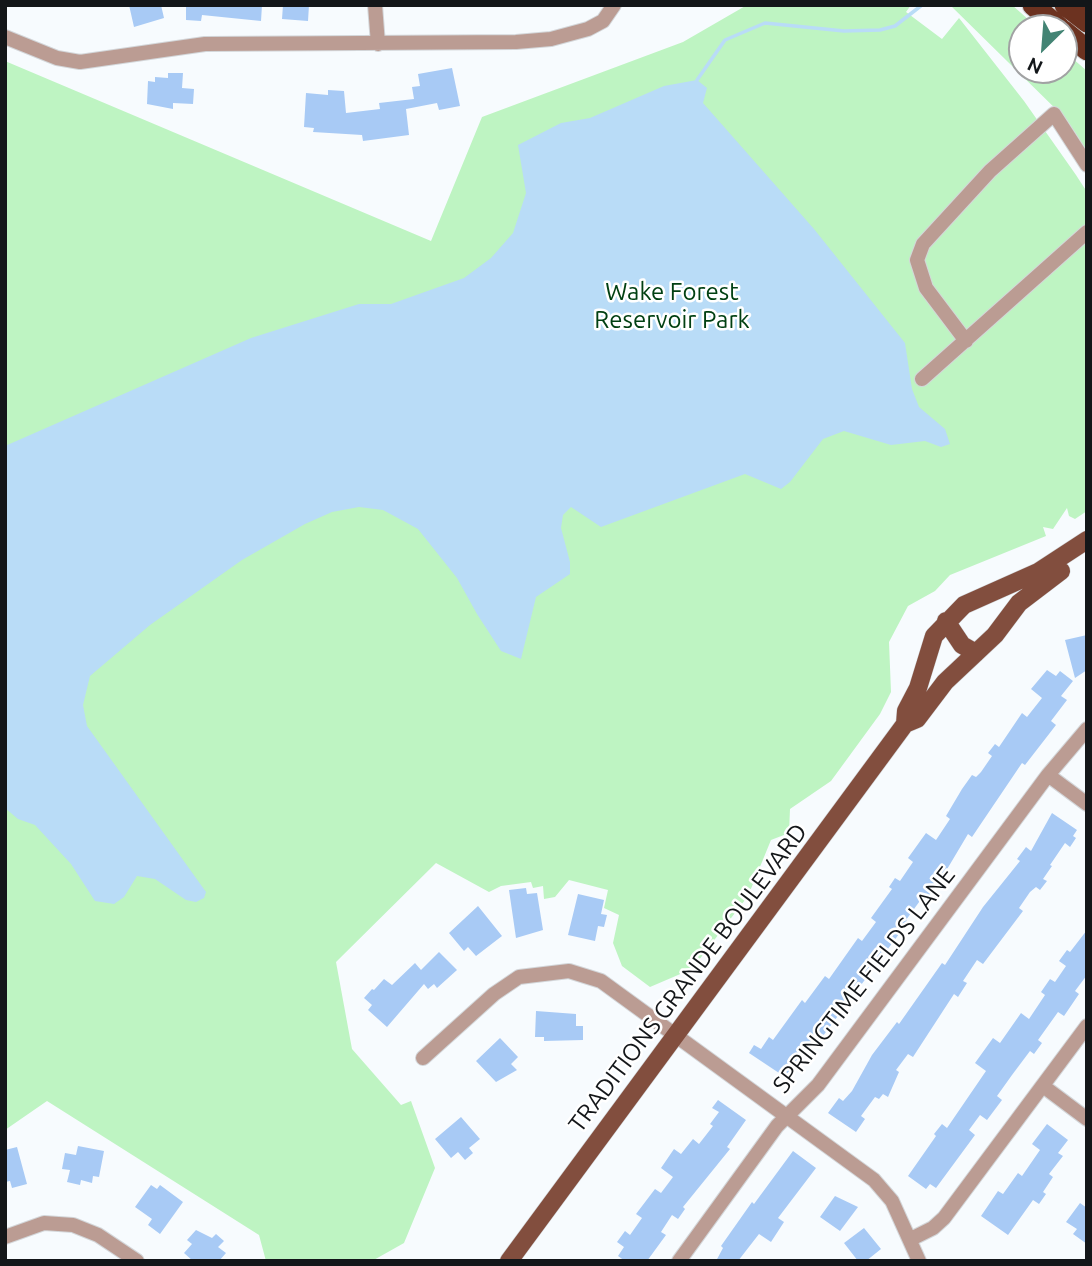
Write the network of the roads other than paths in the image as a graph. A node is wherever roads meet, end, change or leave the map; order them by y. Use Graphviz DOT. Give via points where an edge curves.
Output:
graph roads {
  1 [pos="376,5"];
  2 [pos="614,5"];
  3 [pos="1065,5"];
  4 [pos="1087,22"];
  5 [pos="5,37"];
  6 [pos="378,44"];
  7 [pos="1087,165"];
  8 [pos="1087,232"];
  9 [pos="966,341"];
  10 [pos="922,379"];
  11 [pos="1087,540"];
  12 [pos="1087,553"];
  13 [pos="946,621"];
  14 [pos="976,653"];
  15 [pos="905,724"];
  16 [pos="1087,729"];
  17 [pos="1048,775"];
  18 [pos="1087,804"];
  19 [pos="1087,1026"];
  20 [pos="676,1036"];
  21 [pos="423,1058"];
  22 [pos="1043,1087"];
  23 [pos="786,1117"];
  24 [pos="1087,1119"];
  25 [pos="5,1237"];
  26 [pos="911,1239"];
  27 [pos="137,1261"];
  28 [pos="509,1261"];
  29 [pos="679,1261"];
  30 [pos="919,1261"];
  1 -- 6 [label="street"];
  2 -- 6 [label="street" via="603,20 588,29 551,38"];
  3 -- 4 [label="highway"];
  5 -- 6 [label="street" via="80,62 205,44"];
  7 -- 9 [label="street" via="1054,114 990,171 923,244 917,260 926,288"];
  8 -- 9 [label="street"];
  9 -- 10 [label="street"];
  11 -- 13 [label="main road, TRADITIONS GRANDE BOULEVARD" via="1038,572 975,598"];
  12 -- 14 [label="main road, TRADITIONS GRANDE BOULEVARD" via="1031,592"];
  13 -- 14 [label="main road" via="961,645"];
  13 -- 15 [label="main road, TRADITIONS GRANDE BOULEVARD" via="931,642"];
  14 -- 15 [label="main road, TRADITIONS GRANDE BOULEVARD" via="945,682 917,719"];
  15 -- 20 [label="main road, TRADITIONS GRANDE BOULEVARD"];
  16 -- 17 [label="street, SPRINGTIME FIELDS LANE"];
  17 -- 18 [label="street"];
  17 -- 23 [label="street, SPRINGTIME FIELDS LANE" via="818,1086"];
  19 -- 22 [label="street"];
  20 -- 21 [label="street" via="601,981 569,971 546,972 519,976"];
  20 -- 23 [label="street"];
  20 -- 28 [label="main road, TRADITIONS GRANDE BOULEVARD"];
  22 -- 24 [label="street"];
  22 -- 26 [label="street" via="939,1224"];
  23 -- 26 [label="street" via="874,1180 892,1201"];
  23 -- 29 [label="street, SPRINGTIME FIELDS LANE"];
  25 -- 27 [label="street" via="44,1223 73,1225 98,1235"];
  26 -- 30 [label="street"];
}
